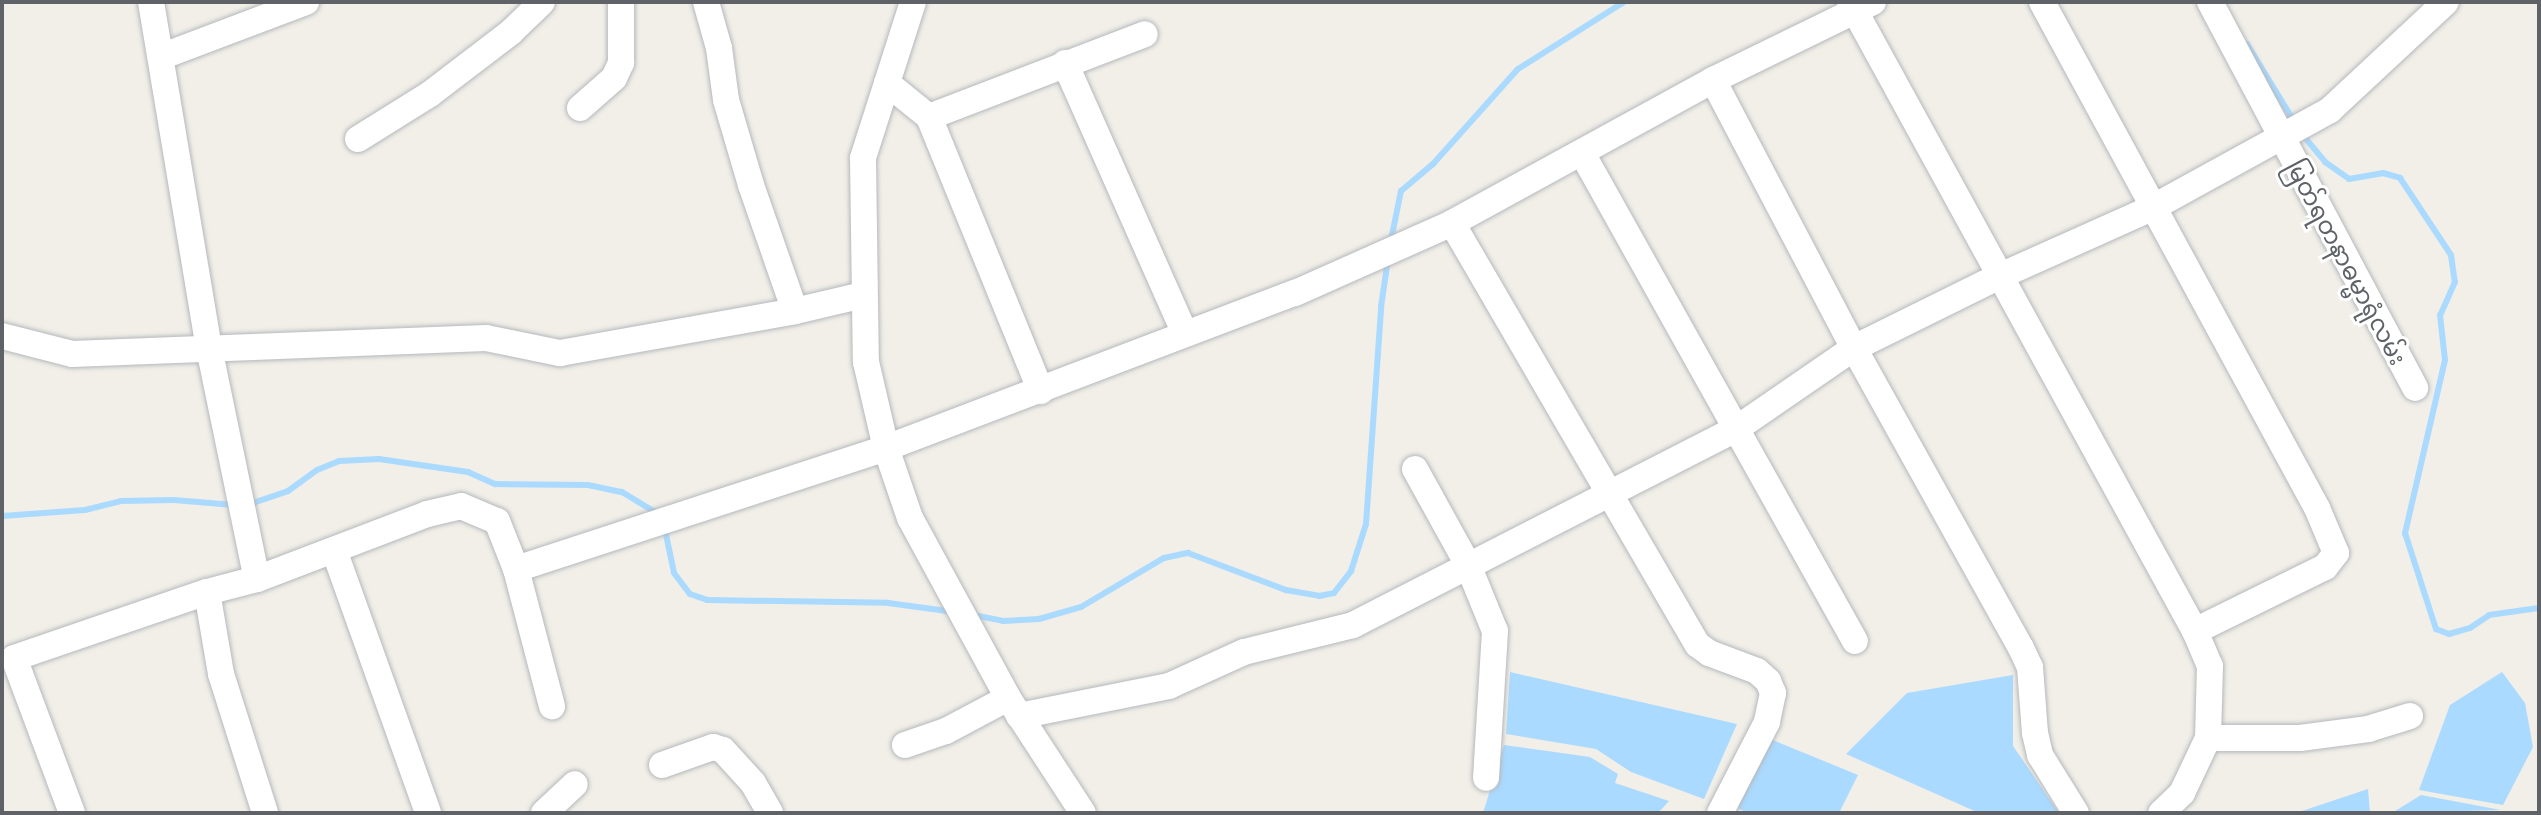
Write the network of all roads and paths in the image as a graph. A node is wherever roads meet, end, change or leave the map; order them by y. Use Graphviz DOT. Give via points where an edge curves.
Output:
graph roads {
  1 [pos="151,2"];
  2 [pos="306,2"];
  3 [pos="542,2"];
  4 [pos="621,2"];
  5 [pos="706,2"];
  6 [pos="913,2"];
  7 [pos="2042,2"];
  8 [pos="2210,2"];
  9 [pos="2446,2"];
  10 [pos="1859,5"];
  11 [pos="1145,34"];
  12 [pos="163,56"];
  13 [pos="1065,63"];
  14 [pos="1713,80"];
  15 [pos="887,83"];
  16 [pos="580,108"];
  17 [pos="929,117"];
  18 [pos="2293,129"];
  19 [pos="358,139"];
  20 [pos="1582,153"];
  21 [pos="2152,208"];
  22 [pos="1452,223"];
  23 [pos="2000,276"];
  24 [pos="863,295"];
  25 [pos="795,311"];
  26 [pos="1184,332"];
  27 [pos="2,336"];
  28 [pos="209,348"];
  29 [pos="1854,348"];
  30 [pos="2415,388"];
  31 [pos="1041,391"];
  32 [pos="1736,429"];
  33 [pos="886,448"];
  34 [pos="1415,469"];
  35 [pos="1609,491"];
  36 [pos="334,550"];
  37 [pos="1468,565"];
  38 [pos="516,569"];
  39 [pos="257,579"];
  40 [pos="207,592"];
  41 [pos="2195,631"];
  42 [pos="1855,641"];
  43 [pos="8,658"];
  44 [pos="552,706"];
  45 [pos="1014,707"];
  46 [pos="2410,716"];
  47 [pos="2208,738"];
  48 [pos="905,745"];
  49 [pos="662,765"];
  50 [pos="1486,778"];
  51 [pos="575,784"];
  52 [pos="72,813"];
  53 [pos="265,813"];
  54 [pos="428,813"];
  55 [pos="544,813"];
  56 [pos="770,813"];
  57 [pos="1083,813"];
  58 [pos="1720,813"];
  59 [pos="2076,813"];
  60 [pos="2161,813"];
  1 -- 12 [label="street"];
  2 -- 12 [label="street"];
  3 -- 19 [label="street" via="430,94"];
  4 -- 16 [label="street" via="621,63 614,78"];
  5 -- 25 [label="street" via="726,100"];
  6 -- 15 [label="street"];
  7 -- 21 [label="street"];
  8 -- 18 [label="street, မြတ်ရတနာဓမ္မာရုံလမ်း"];
  9 -- 18 [label="street" via="2330,110"];
  10 -- 14 [label="street"];
  10 -- 23 [label="street"];
  11 -- 13 [label="street"];
  12 -- 28 [label="street"];
  13 -- 17 [label="street"];
  13 -- 26 [label="street"];
  14 -- 20 [label="street"];
  14 -- 29 [label="street"];
  15 -- 17 [label="street"];
  15 -- 24 [label="street" via="863,158"];
  17 -- 31 [label="street"];
  18 -- 21 [label="street"];
  18 -- 30 [label="street, မြတ်ရတနာဓမ္မာရုံလမ်း"];
  20 -- 22 [label="street"];
  20 -- 32 [label="street"];
  21 -- 23 [label="street"];
  21 -- 41 [label="street" via="2311,495 2336,553 2325,567"];
  22 -- 26 [label="street" via="1295,293"];
  22 -- 35 [label="street"];
  23 -- 29 [label="street"];
  23 -- 41 [label="street"];
  24 -- 25 [label="street"];
  24 -- 33 [label="street" via="866,362"];
  25 -- 28 [label="street" via="560,353 486,338"];
  26 -- 31 [label="street"];
  27 -- 28 [label="street" via="72,354"];
  28 -- 39 [label="street"];
  29 -- 32 [label="street"];
  29 -- 59 [label="street" via="2021,648 2030,667 2040,755"];
  31 -- 33 [label="street"];
  32 -- 35 [label="street"];
  32 -- 42 [label="street"];
  33 -- 38 [label="street"];
  33 -- 45 [label="street" via="910,518"];
  34 -- 37 [label="street"];
  35 -- 37 [label="street"];
  35 -- 58 [label="street" via="1698,645 1757,671 1773,693 1767,722"];
  36 -- 38 [label="street" via="461,506 497,521"];
  36 -- 39 [label="street"];
  36 -- 54 [label="street"];
  37 -- 45 [label="street" via="1353,625 1244,652 1169,686"];
  37 -- 50 [label="street" via="1495,631"];
  38 -- 44 [label="street"];
  39 -- 40 [label="street"];
  40 -- 43 [label="street"];
  40 -- 53 [label="street" via="221,674"];
  41 -- 47 [label="street" via="2210,666"];
  43 -- 52 [label="street"];
  45 -- 48 [label="street"];
  45 -- 57 [label="street"];
  46 -- 47 [label="street" via="2368,729 2300,738"];
  47 -- 60 [label="street" via="2182,793"];
  49 -- 56 [label="street" via="713,747 723,750 753,783"];
  51 -- 55 [label="street"];
}
